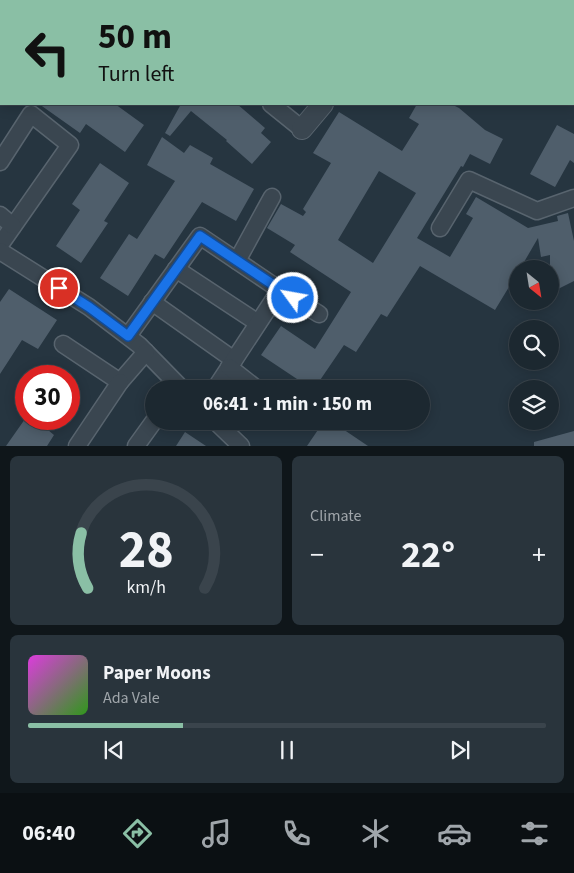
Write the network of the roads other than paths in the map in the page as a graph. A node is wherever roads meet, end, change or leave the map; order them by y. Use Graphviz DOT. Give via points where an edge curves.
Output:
graph roads {
  1 [pos="272,105"];
  2 [pos="322,105"];
  3 [pos="302,129"];
  4 [pos="0,162"];
  5 [pos="272,197"];
  6 [pos="574,198"];
  7 [pos="0,215"];
  8 [pos="13,226"];
  9 [pos="440,228"];
  10 [pos="0,245"];
  11 [pos="0,251"];
  12 [pos="237,261"];
  13 [pos="176,269"];
  14 [pos="280,290"];
  15 [pos="152,302"];
  16 [pos="319,314"];
  17 [pos="258,323"];
  18 [pos="128,336"];
  19 [pos="63,344"];
  20 [pos="146,352"];
  21 [pos="232,364"];
  22 [pos="172,380"];
  23 [pos="221,380"];
  24 [pos="248,380"];
  25 [pos="120,382"];
  26 [pos="148,430"];
  27 [pos="224,430"];
  28 [pos="77,446"];
  29 [pos="136,446"];
  30 [pos="241,446"];
  1 -- 3 [label="street"];
  2 -- 3 [label="street"];
  4 -- 8 [label="street" via="31,114 70,145"];
  5 -- 12 [label="street"];
  6 -- 9 [label="street" via="537,211 469,180"];
  7 -- 8 [label="street"];
  8 -- 10 [label="street"];
  11 -- 18 [label="street" via="89,307"];
  12 -- 13 [label="street" via="200,236"];
  12 -- 14 [label="street"];
  13 -- 15 [label="street"];
  13 -- 17 [label="street"];
  14 -- 16 [label="street"];
  14 -- 17 [label="street"];
  15 -- 18 [label="street"];
  15 -- 21 [label="street"];
  17 -- 21 [label="street"];
  18 -- 20 [label="street"];
  19 -- 25 [label="street"];
  20 -- 22 [label="street"];
  20 -- 25 [label="street"];
  21 -- 23 [label="street"];
  21 -- 24 [label="street"];
  25 -- 28 [label="street"];
  26 -- 29 [label="street"];
  27 -- 30 [label="street"];
}
